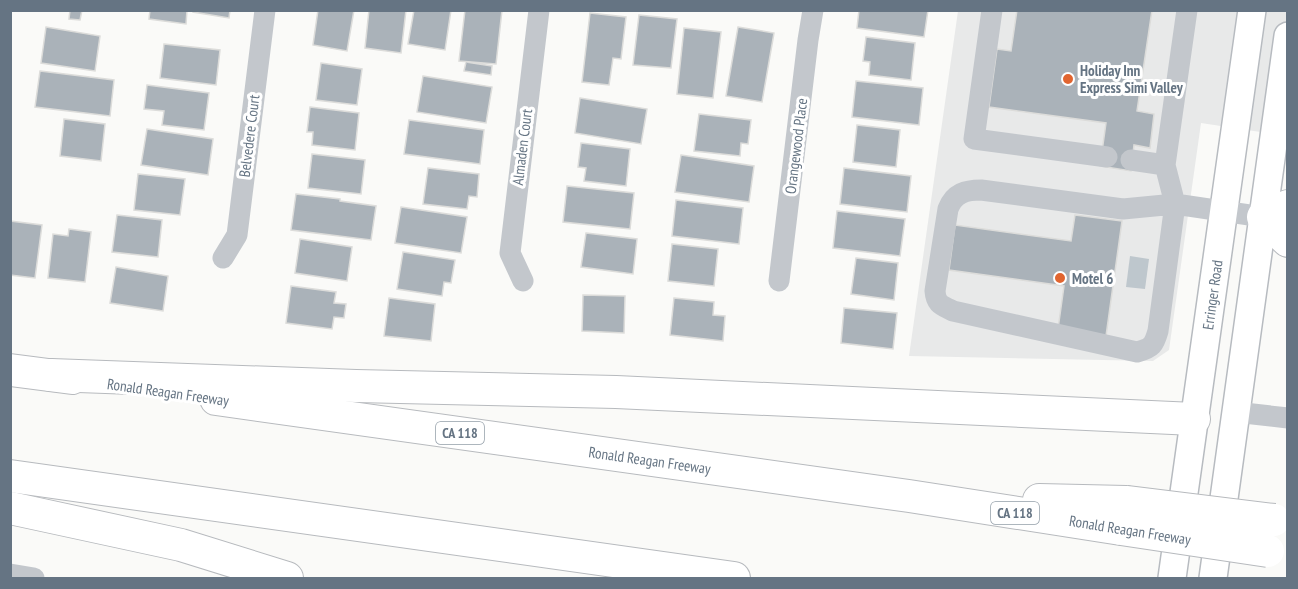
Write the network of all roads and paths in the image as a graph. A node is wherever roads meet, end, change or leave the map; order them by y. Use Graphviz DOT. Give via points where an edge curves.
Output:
graph roads {
  1 [pos="265,10"];
  2 [pos="539,10"];
  3 [pos="813,10"];
  4 [pos="992,10"];
  5 [pos="1187,10"];
  6 [pos="1252,10"];
  7 [pos="1287,36"];
  8 [pos="1107,157"];
  9 [pos="1131,160"];
  10 [pos="1166,165"];
  11 [pos="1175,204"];
  12 [pos="1224,211"];
  13 [pos="1275,211"];
  14 [pos="1287,241"];
  15 [pos="223,258"];
  16 [pos="523,281"];
  17 [pos="779,281"];
  18 [pos="10,370"];
  19 [pos="51,375"];
  20 [pos="1235,412"];
  21 [pos="1287,418"];
  22 [pos="1194,419"];
  23 [pos="10,476"];
  24 [pos="10,508"];
  25 [pos="1123,516"];
  26 [pos="1281,521"];
  27 [pos="1278,552"];
  28 [pos="10,573"];
  29 [pos="34,579"];
  30 [pos="287,579"];
  31 [pos="734,579"];
  32 [pos="1172,579"];
  33 [pos="1213,579"];
  1 -- 15 [label="street, Belvedere Court" via="237,235"];
  2 -- 16 [label="street, Almaden Court" via="510,254"];
  3 -- 17 [label="street, Orangewood Place"];
  4 -- 8 [label="street" via="974,139"];
  5 -- 10 [label="street"];
  6 -- 12 [label="main road, Erringer Road"];
  7 -- 13 [label="main road"];
  9 -- 10 [label="street"];
  10 -- 11 [label="street"];
  11 -- 11 [label="street" via="1123,209 981,190 959,194 948,209 935,291 938,303 953,311 1137,352 1149,349 1158,331"];
  11 -- 12 [label="street"];
  12 -- 13 [label="street"];
  12 -- 22 [label="main road, Erringer Road"];
  13 -- 14 [label="highway"];
  13 -- 20 [label="main road"];
  18 -- 19 [label="highway, Ronald Reagan Freeway / CA 118"];
  19 -- 22 [label="highway" via="616,392"];
  19 -- 25 [label="highway, Ronald Reagan Freeway / CA 118" via="909,496"];
  20 -- 21 [label="street"];
  20 -- 33 [label="main road"];
  22 -- 32 [label="main road, Erringer Road"];
  23 -- 31 [label="highway"];
  24 -- 30 [label="highway" via="181,545"];
  25 -- 26 [label="highway, bridge"];
  25 -- 27 [label="highway, Ronald Reagan Freeway, bridge"];
  28 -- 29 [label="street"];
}
